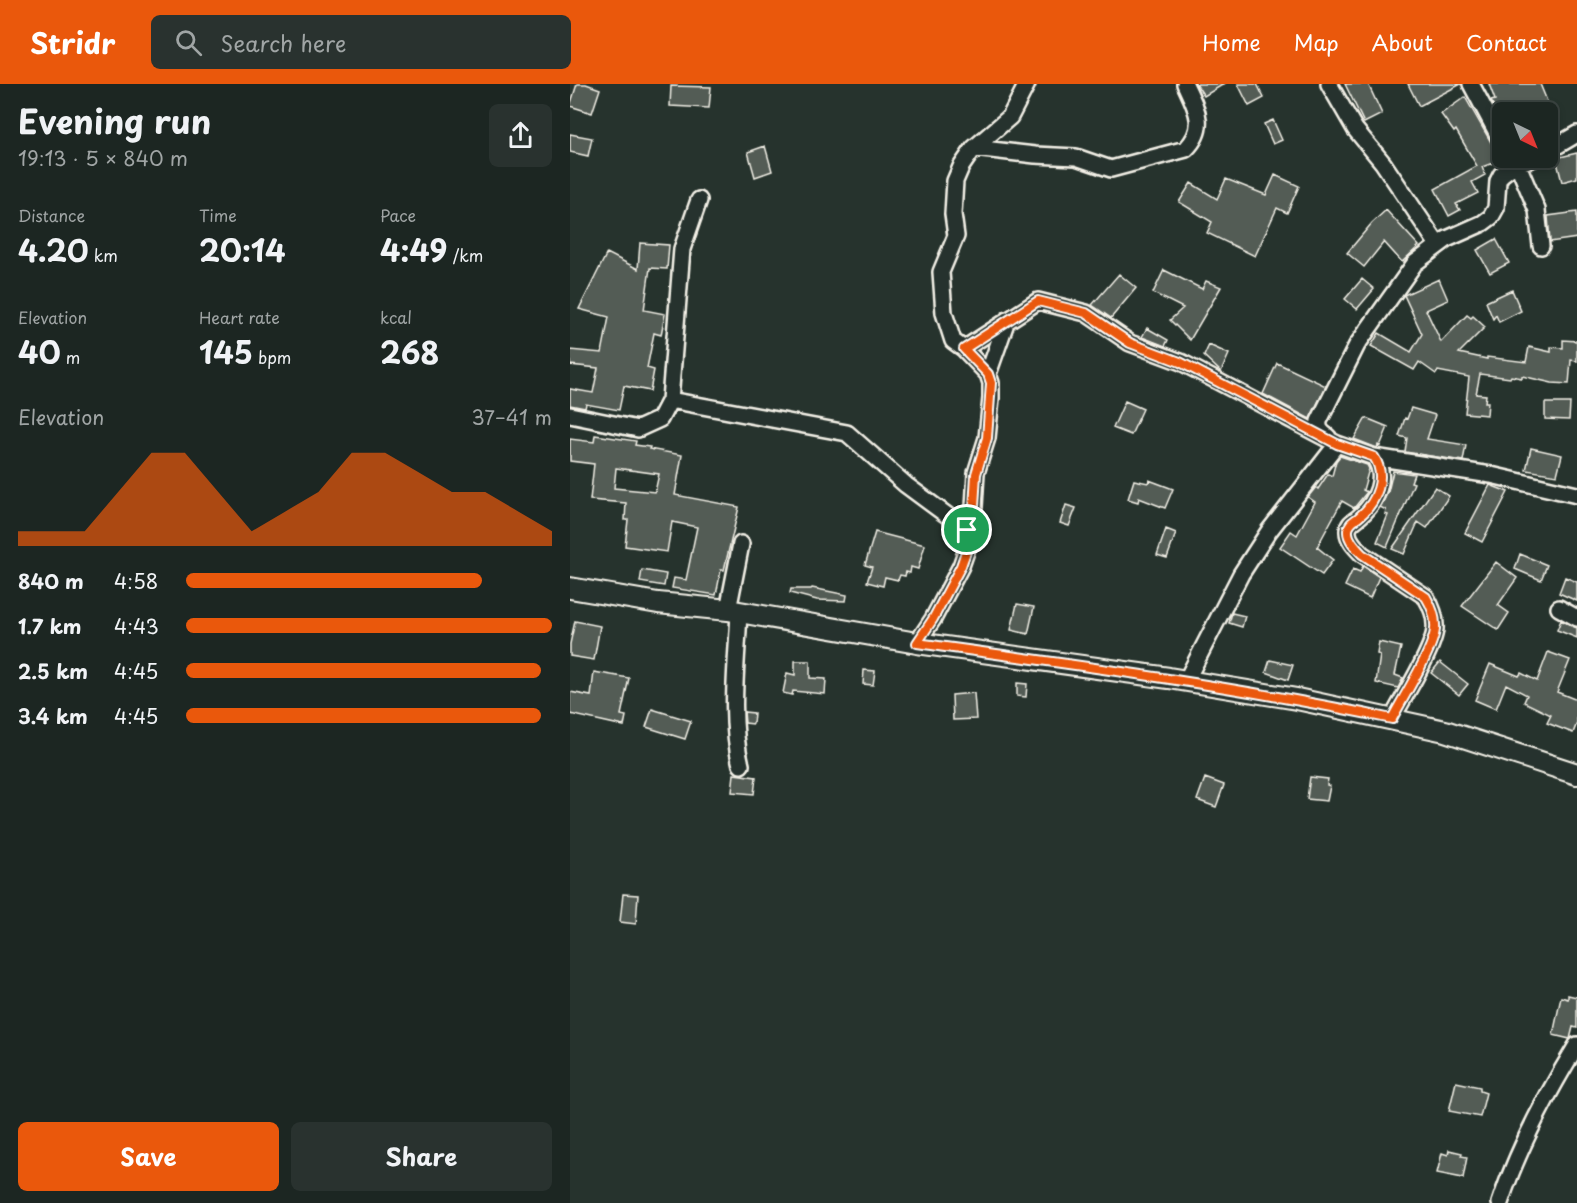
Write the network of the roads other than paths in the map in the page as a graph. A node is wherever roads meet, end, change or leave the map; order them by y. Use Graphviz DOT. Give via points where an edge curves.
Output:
graph roads {
  1 [pos="1027,84"];
  2 [pos="1185,84"];
  3 [pos="1329,84"];
  4 [pos="1471,84"];
  5 [pos="1492,123"];
  6 [pos="1577,134"];
  7 [pos="1558,145"];
  8 [pos="974,147"];
  9 [pos="1509,168"];
  10 [pos="1516,168"];
  11 [pos="699,200"];
  12 [pos="1438,245"];
  13 [pos="1541,246"];
  14 [pos="1007,320"];
  15 [pos="964,349"];
  16 [pos="988,374"];
  17 [pos="670,400"];
  18 [pos="570,415"];
  19 [pos="1337,444"];
  20 [pos="1374,457"];
  21 [pos="1577,495"];
  22 [pos="967,530"];
  23 [pos="741,544"];
  24 [pos="570,588"];
  25 [pos="1559,608"];
  26 [pos="734,611"];
  27 [pos="1577,618"];
  28 [pos="917,643"];
  29 [pos="1186,681"];
  30 [pos="1392,719"];
  31 [pos="741,765"];
  32 [pos="1577,774"];
  33 [pos="1577,1045"];
  34 [pos="1500,1203"];
  1 -- 8 [label="street" via="1010,117"];
  2 -- 8 [label="street" via="1198,113 1198,127 1186,149 1111,169 1076,157"];
  3 -- 12 [label="street" via="1355,129 1383,162"];
  4 -- 5 [label="street"];
  6 -- 7 [label="street"];
  8 -- 15 [label="street" via="955,181 956,236 941,272 944,313 953,341"];
  9 -- 12 [label="street" via="1498,181 1496,208 1491,217"];
  10 -- 13 [label="street" via="1537,210"];
  11 -- 17 [label="street" via="682,249"];
  12 -- 19 [label="street" via="1415,263 1357,345 1319,421 1321,432"];
  14 -- 15 [label="street"];
  14 -- 16 [label="street"];
  14 -- 19 [label="street" via="1038,301 1086,313 1130,343 1180,362"];
  15 -- 16 [label="street"];
  16 -- 22 [label="street" via="991,383 987,438 976,474 974,507"];
  17 -- 18 [label="street" via="660,419 638,429"];
  17 -- 22 [label="street" via="847,433 906,485"];
  19 -- 20 [label="street"];
  19 -- 29 [label="street" via="1240,574"];
  20 -- 21 [label="street" via="1491,475"];
  20 -- 30 [label="street" via="1382,477 1372,502 1352,521 1348,535 1362,554 1426,597 1435,630"];
  22 -- 28 [label="street" via="968,546 961,566"];
  23 -- 26 [label="street"];
  24 -- 26 [label="main road"];
  25 -- 27 [label="street"];
  26 -- 28 [label="main road"];
  26 -- 31 [label="street" via="736,744"];
  28 -- 29 [label="main road"];
  29 -- 30 [label="main road"];
  30 -- 32 [label="main road" via="1445,731"];
  33 -- 34 [label="street" via="1526,1141"];
}
